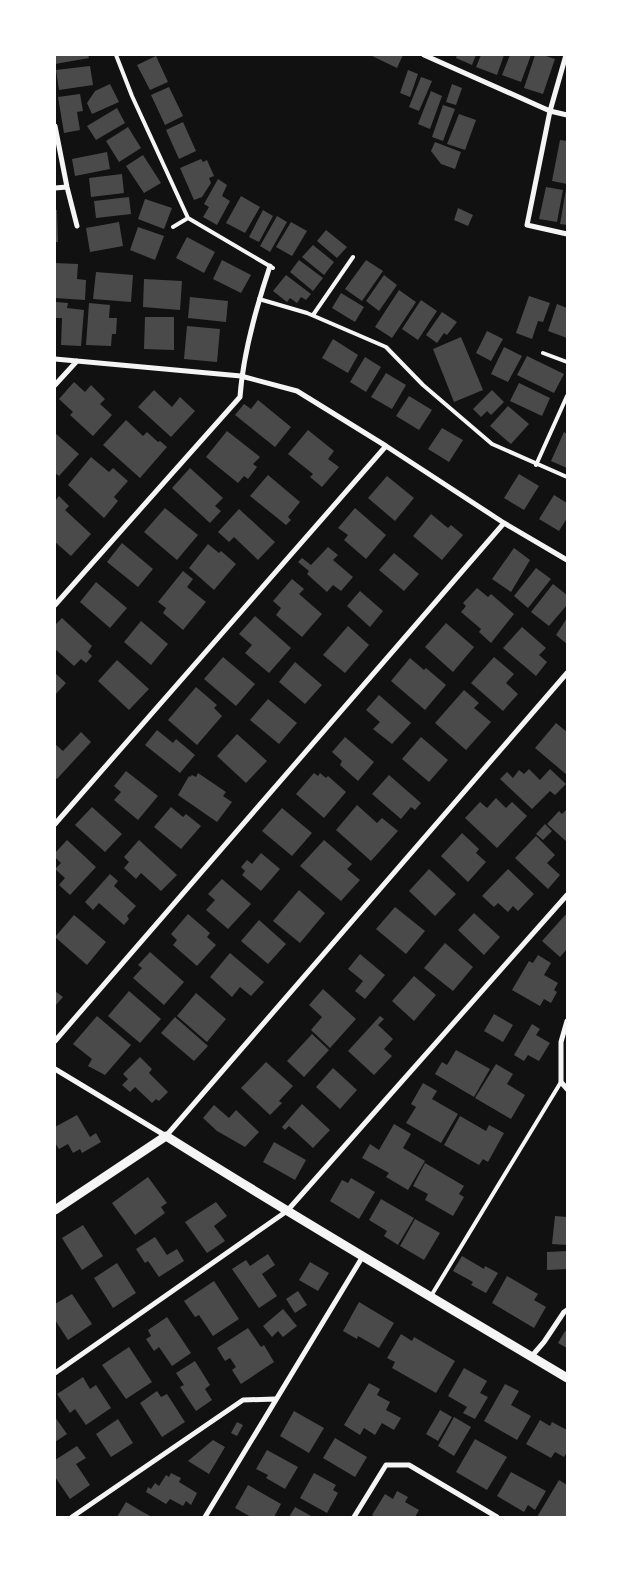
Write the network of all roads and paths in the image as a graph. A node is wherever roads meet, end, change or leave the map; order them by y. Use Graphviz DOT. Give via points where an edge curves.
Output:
graph roads {
  1 [pos="116,55"];
  2 [pos="424,55"];
  3 [pos="566,55"];
  4 [pos="550,111"];
  5 [pos="567,116"];
  6 [pos="55,126"];
  7 [pos="67,187"];
  8 [pos="55,188"];
  9 [pos="188,218"];
  10 [pos="77,226"];
  11 [pos="173,228"];
  12 [pos="567,234"];
  13 [pos="353,257"];
  14 [pos="272,267"];
  15 [pos="259,298"];
  16 [pos="313,315"];
  17 [pos="543,353"];
  18 [pos="55,359"];
  19 [pos="77,361"];
  20 [pos="567,362"];
  21 [pos="241,376"];
  22 [pos="55,385"];
  23 [pos="567,396"];
  24 [pos="386,446"];
  25 [pos="536,465"];
  26 [pos="567,477"];
  27 [pos="504,523"];
  28 [pos="567,560"];
  29 [pos="55,605"];
  30 [pos="567,673"];
  31 [pos="55,824"];
  32 [pos="567,895"];
  33 [pos="567,1021"];
  34 [pos="55,1041"];
  35 [pos="55,1070"];
  36 [pos="561,1082"];
  37 [pos="567,1090"];
  38 [pos="166,1136"];
  39 [pos="55,1210"];
  40 [pos="287,1212"];
  41 [pos="364,1255"];
  42 [pos="431,1296"];
  43 [pos="567,1310"];
  44 [pos="531,1356"];
  45 [pos="55,1373"];
  46 [pos="567,1378"];
  47 [pos="275,1399"];
  48 [pos="72,1517"];
  49 [pos="205,1517"];
  50 [pos="354,1517"];
  51 [pos="497,1517"];
  1 -- 9 [label="lane"];
  2 -- 4 [label="street"];
  3 -- 4 [label="street"];
  4 -- 5 [label="street"];
  4 -- 12 [label="street" via="527,225"];
  6 -- 7 [label="street"];
  7 -- 8 [label="street"];
  7 -- 10 [label="street"];
  9 -- 11 [label="lane"];
  9 -- 14 [label="lane"];
  13 -- 16 [label="lane"];
  14 -- 15 [label="street"];
  15 -- 16 [label="lane"];
  15 -- 21 [label="street"];
  16 -- 25 [label="lane" via="386,347 423,385 492,444"];
  17 -- 20 [label="lane"];
  18 -- 19 [label="street"];
  19 -- 21 [label="street"];
  19 -- 22 [label="street"];
  21 -- 24 [label="street" via="297,392"];
  21 -- 29 [label="street" via="240,398"];
  23 -- 25 [label="lane"];
  24 -- 27 [label="street"];
  24 -- 31 [label="street"];
  25 -- 26 [label="lane"];
  27 -- 28 [label="street"];
  27 -- 34 [label="street"];
  30 -- 38 [label="street"];
  32 -- 40 [label="street"];
  33 -- 36 [label="street" via="561,1042"];
  35 -- 38 [label="street"];
  36 -- 37 [label="street"];
  36 -- 42 [label="lane"];
  38 -- 39 [label="street"];
  38 -- 40 [label="street"];
  40 -- 41 [label="street"];
  40 -- 45 [label="street"];
  41 -- 42 [label="street"];
  41 -- 47 [label="street"];
  42 -- 44 [label="street"];
  43 -- 44 [label="street"];
  44 -- 46 [label="street"];
  47 -- 48 [label="street" via="243,1400"];
  47 -- 49 [label="street"];
  50 -- 51 [label="street" via="386,1465 408,1465"];
}
